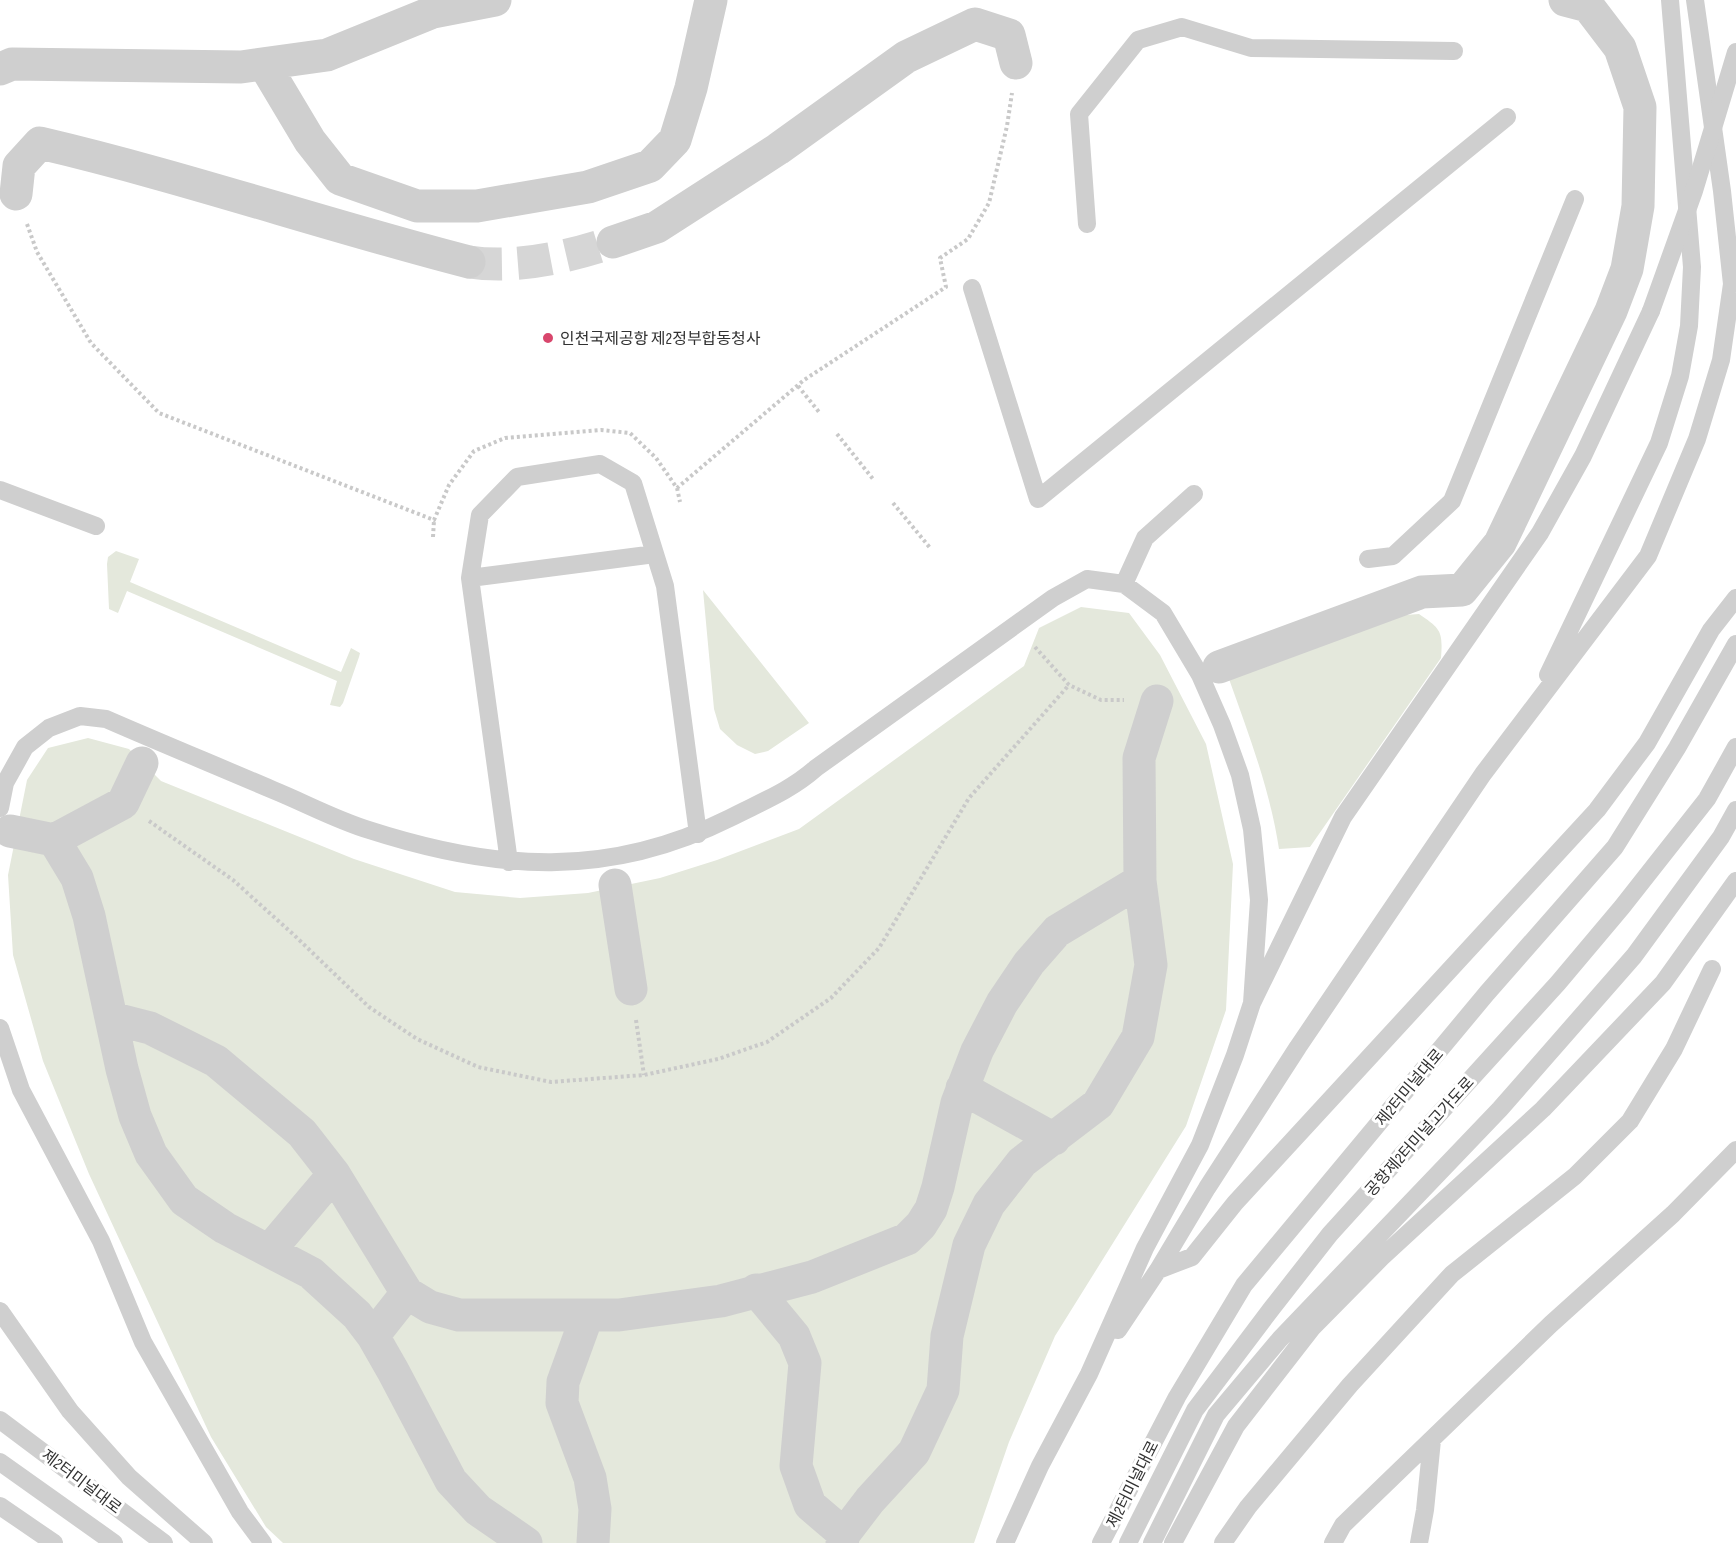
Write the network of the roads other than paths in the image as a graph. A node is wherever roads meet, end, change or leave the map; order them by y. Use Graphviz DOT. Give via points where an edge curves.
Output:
graph roads {
  1 [pos="495,0"];
  2 [pos="711,0"];
  3 [pos="1565,0"];
  4 [pos="1670,0"];
  5 [pos="1695,0"];
  6 [pos="1454,51"];
  7 [pos="1736,52"];
  8 [pos="1016,63"];
  9 [pos="264,64"];
  10 [pos="0,69"];
  11 [pos="1507,117"];
  12 [pos="16,194"];
  13 [pos="1575,199"];
  14 [pos="1087,224"];
  15 [pos="613,242"];
  16 [pos="470,262"];
  17 [pos="1734,277"];
  18 [pos="972,288"];
  19 [pos="0,490"];
  20 [pos="1194,494"];
  21 [pos="96,526"];
  22 [pos="655,554"];
  23 [pos="1368,559"];
  24 [pos="470,578"];
  25 [pos="1124,584"];
  26 [pos="1736,598"];
  27 [pos="1736,644"];
  28 [pos="1219,667"];
  29 [pos="1157,701"];
  30 [pos="1531,709"];
  31 [pos="1736,747"];
  32 [pos="142,763"];
  33 [pos="1736,810"];
  34 [pos="5,820"];
  35 [pos="698,834"];
  36 [pos="54,840"];
  37 [pos="509,862"];
  38 [pos="1140,881"];
  39 [pos="1736,881"];
  40 [pos="615,885"];
  41 [pos="1712,969"];
  42 [pos="631,989"];
  43 [pos="1252,1003"];
  44 [pos="111,1018"];
  45 [pos="0,1028"];
  46 [pos="0,1063"];
  47 [pos="962,1088"];
  48 [pos="21,1089"];
  49 [pos="1053,1139"];
  50 [pos="1736,1150"];
  51 [pos="334,1174"];
  52 [pos="916,1230"];
  53 [pos="269,1251"];
  54 [pos="967,1256"];
  55 [pos="1158,1269"];
  56 [pos="756,1290"];
  57 [pos="407,1293"];
  58 [pos="0,1311"];
  59 [pos="587,1316"];
  60 [pos="373,1336"];
  61 [pos="1089,1374"];
  62 [pos="0,1420"];
  63 [pos="1432,1440"];
  64 [pos="0,1462"];
  65 [pos="0,1506"];
  66 [pos="843,1538"];
  67 [pos="54,1543"];
  68 [pos="114,1543"];
  69 [pos="164,1543"];
  70 [pos="204,1543"];
  71 [pos="263,1543"];
  72 [pos="526,1543"];
  73 [pos="593,1543"];
  74 [pos="1005,1543"];
  75 [pos="1101,1543"];
  76 [pos="1128,1543"];
  77 [pos="1152,1543"];
  78 [pos="1173,1543"];
  79 [pos="1223,1543"];
  80 [pos="1333,1543"];
  81 [pos="1419,1543"];
  1 -- 9 [label="street" via="433,12 327,55"];
  2 -- 9 [label="street" via="675,140 650,166 588,187 477,206 417,206 340,179 310,141"];
  3 -- 28 [label="street" via="1588,6 1620,48 1640,107 1638,206 1627,268 1611,311 1500,543 1462,590 1422,592"];
  4 -- 30 [label="lane" via="1692,267 1689,326 1680,376 1659,443"];
  5 -- 17 [label="lane"];
  6 -- 14 [label="lane" via="1251,48 1182,27 1138,40 1079,114"];
  7 -- 43 [label="lane, bridge" via="1694,191 1651,311 1583,456 1540,534 1343,817"];
  8 -- 15 [label="street" via="1009,35 975,24 906,57 778,149 657,227"];
  9 -- 10 [label="street" via="148,68 12,64"];
  11 -- 18 [label="lane" via="1038,499"];
  12 -- 16 [label="street" via="19,166 40,143"];
  13 -- 23 [label="lane" via="1452,501 1393,556"];
  17 -- 30 [label="lane" via="1718,371 1696,439 1648,556"];
  19 -- 21 [label="lane"];
  20 -- 25 [label="lane" via="1145,538"];
  22 -- 24 [label="lane"];
  22 -- 24 [label="lane" via="633,483 600,464 517,477 480,515"];
  22 -- 35 [label="lane" via="665,586"];
  24 -- 37 [label="lane"];
  25 -- 35 [label="lane" via="1087,579 1053,598 797,784"];
  25 -- 43 [label="lane" via="1163,612 1200,675 1240,775 1252,829 1258,900"];
  26 -- 55 [label="lane" via="1711,630 1647,743 1597,810 1235,1203 1192,1257"];
  27 -- 75 [label="lane, 제2터미널대로" via="1615,847 1487,993 1244,1285 1177,1397"];
  29 -- 38 [label="street" via="1138,758"];
  30 -- 55 [label="lane" via="1298,1047"];
  31 -- 76 [label="lane, 공항제2터미널고가도로" via="1707,799 1622,907 1330,1234 1237,1354 1195,1410"];
  32 -- 36 [label="street" via="123,802"];
  33 -- 77 [label="lane" via="1721,837 1634,956 1500,1109 1280,1339 1216,1415"];
  34 -- 36 [label="street"];
  34 -- 37 [label="lane" via="5,783 25,747 49,728 80,716 106,719 367,830 449,853"];
  35 -- 37 [label="lane" via="655,849 591,861"];
  36 -- 44 [label="street" via="77,878"];
  38 -- 47 [label="street" via="1057,931 1029,963 1002,1003"];
  38 -- 49 [label="street" via="1151,965 1138,1037 1098,1104"];
  39 -- 78 [label="lane" via="1663,983 1543,1109 1381,1258 1312,1328 1236,1426"];
  40 -- 42 [label="street"];
  41 -- 79 [label="lane" via="1674,1048 1630,1121 1575,1176 1452,1274 1350,1385 1248,1507"];
  43 -- 61 [label="lane" via="1200,1145 1145,1248"];
  44 -- 51 [label="street" via="150,1028 216,1061 302,1133"];
  44 -- 53 [label="street" via="135,1116 151,1154 184,1200"];
  45 -- 48 [label="lane"];
  46 -- 48 [label="lane"];
  47 -- 49 [label="street"];
  47 -- 52 [label="street" via="931,1209"];
  48 -- 71 [label="lane" via="101,1242 143,1342 240,1512"];
  49 -- 54 [label="street" via="1022,1162 989,1204"];
  50 -- 63 [label="lane"];
  51 -- 53 [label="street"];
  51 -- 57 [label="street"];
  52 -- 54 [label="street"];
  52 -- 56 [label="street" via="907,1239 812,1276"];
  53 -- 60 [label="street" via="311,1273 357,1315"];
  54 -- 66 [label="street" via="947,1336 943,1390 914,1452 870,1500"];
  55 -- 61 [label="lane"];
  56 -- 59 [label="street" via="721,1301"];
  56 -- 66 [label="street" via="794,1336 805,1363 796,1466 810,1505"];
  57 -- 59 [label="street" via="430,1307 459,1315"];
  57 -- 60 [label="street"];
  58 -- 70 [label="lane" via="70,1411 129,1477"];
  59 -- 73 [label="street" via="563,1382 562,1403 590,1478 595,1509"];
  60 -- 72 [label="street" via="451,1481 478,1510"];
  61 -- 74 [label="lane"];
  62 -- 69 [label="lane, 제2터미널대로"];
  63 -- 80 [label="lane" via="1343,1525"];
  63 -- 81 [label="lane"];
  64 -- 68 [label="lane"];
  65 -- 67 [label="lane"];
}
